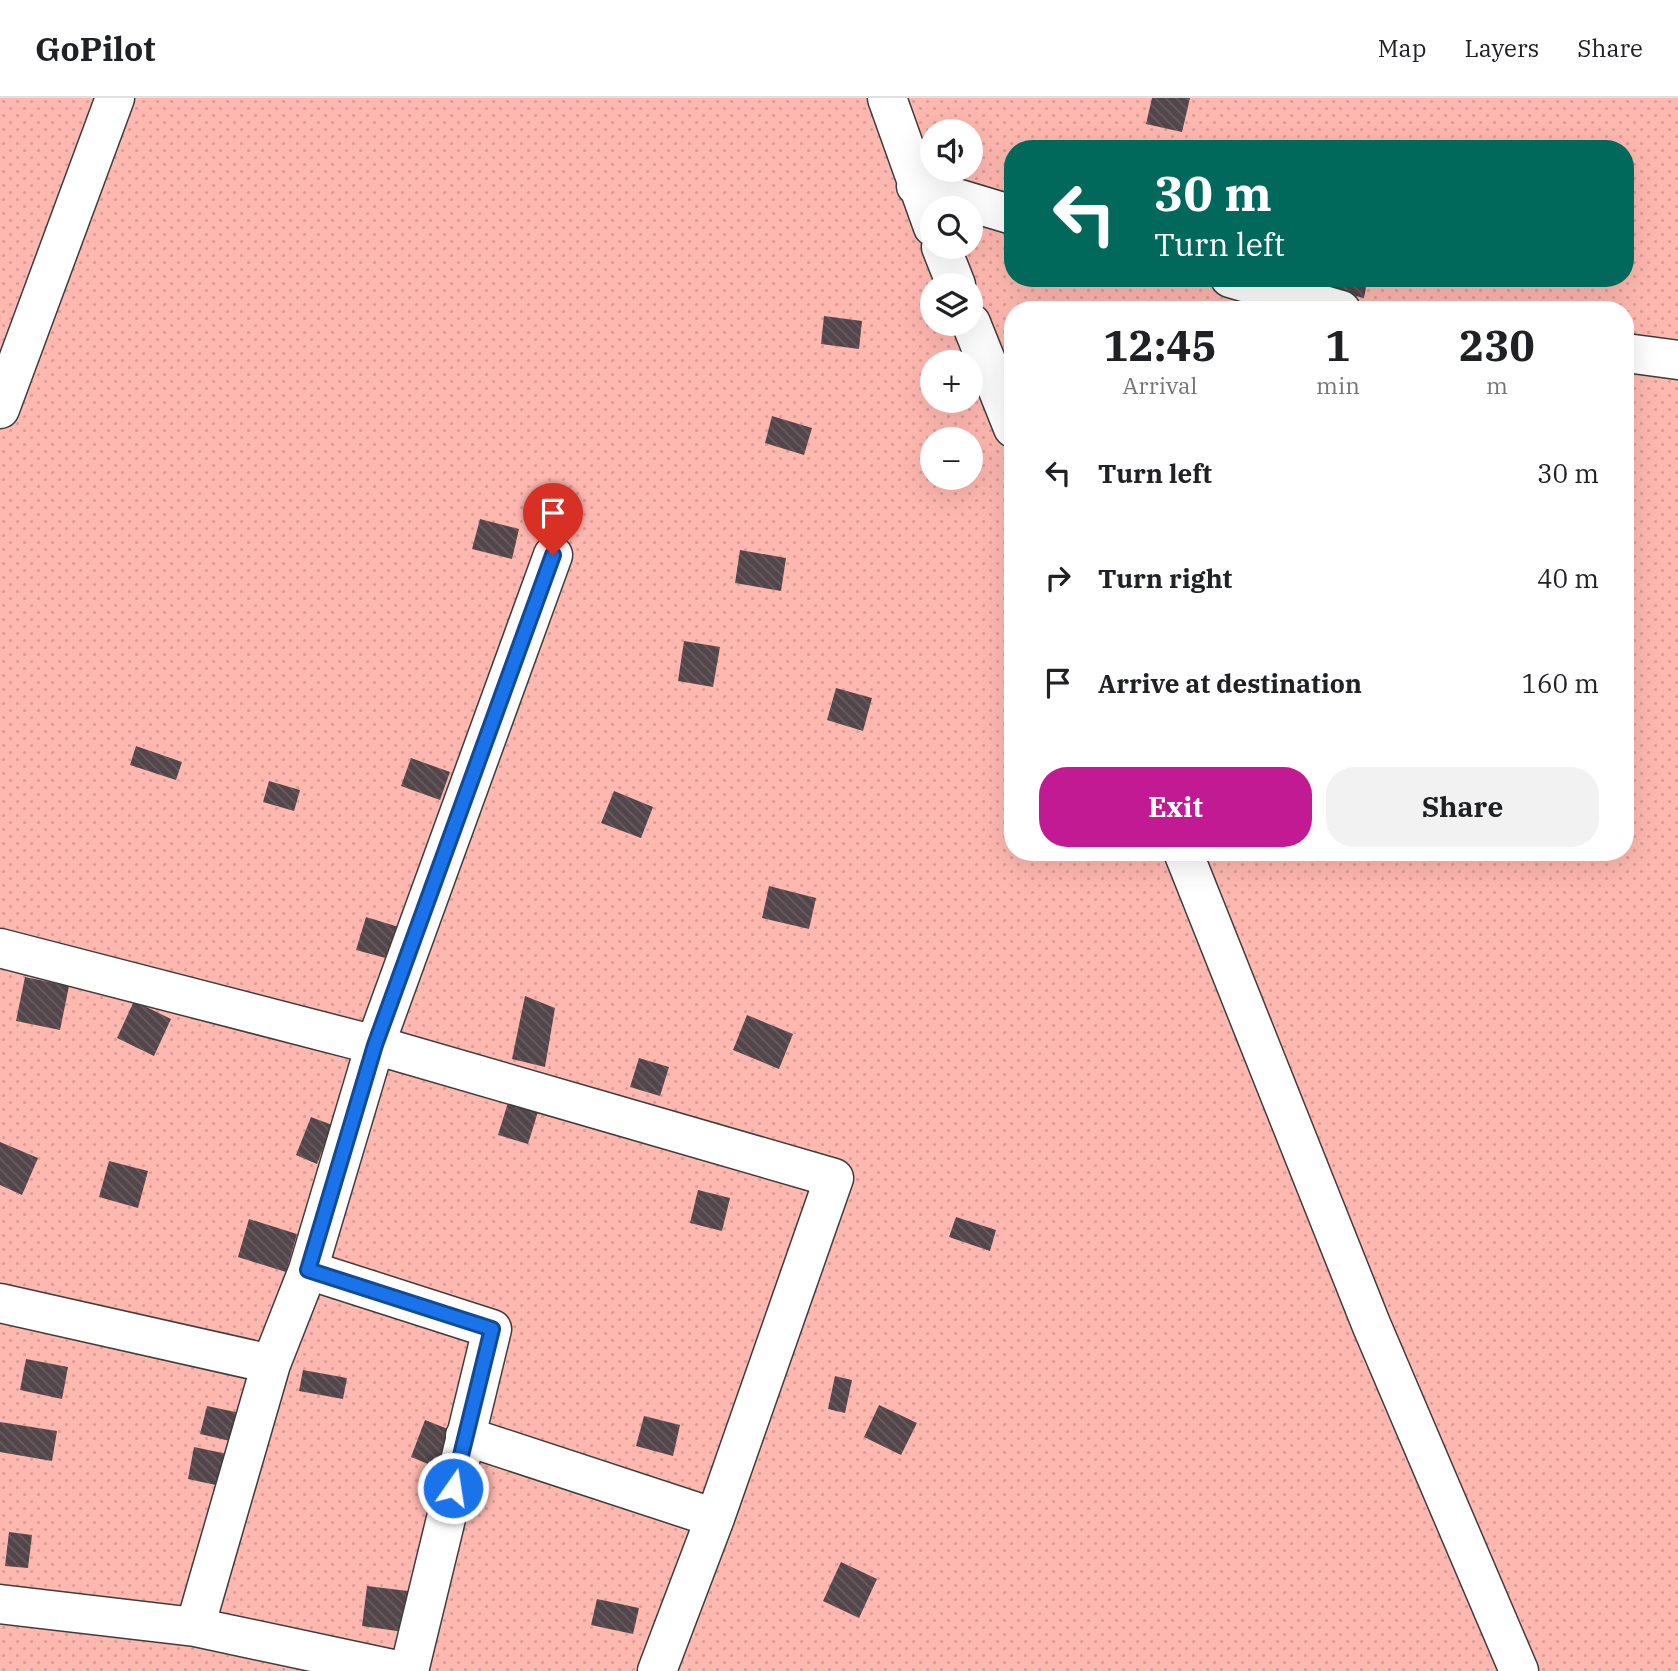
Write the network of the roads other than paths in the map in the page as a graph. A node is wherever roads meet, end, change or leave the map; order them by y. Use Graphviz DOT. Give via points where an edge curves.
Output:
graph roads {
  1 [pos="115,98"];
  2 [pos="887,98"];
  3 [pos="916,186"];
  4 [pos="920,196"];
  5 [pos="1004,212"];
  6 [pos="1261,287"];
  7 [pos="1310,301"];
  8 [pos="976,336"];
  9 [pos="1634,354"];
  10 [pos="1678,360"];
  11 [pos="1004,406"];
  12 [pos="0,409"];
  13 [pos="553,555"];
  14 [pos="1187,861"];
  15 [pos="0,948"];
  16 [pos="375,1045"];
  17 [pos="308,1270"];
  18 [pos="0,1303"];
  19 [pos="271,1364"];
  20 [pos="465,1436"];
  21 [pos="715,1518"];
  22 [pos="0,1604"];
  23 [pos="195,1627"];
  24 [pos="402,1671"];
  25 [pos="409,1671"];
  26 [pos="657,1671"];
  27 [pos="1519,1671"];
  1 -- 12 [label="street"];
  2 -- 3 [label="street"];
  3 -- 4 [label="street"];
  3 -- 5 [label="street"];
  6 -- 7 [label="street"];
  8 -- 11 [label="street"];
  9 -- 10 [label="street"];
  13 -- 16 [label="street"];
  14 -- 27 [label="street" via="1371,1324"];
  15 -- 16 [label="street"];
  16 -- 17 [label="street"];
  16 -- 21 [label="street" via="834,1178"];
  17 -- 19 [label="street"];
  17 -- 20 [label="street" via="492,1329"];
  18 -- 19 [label="street"];
  19 -- 23 [label="street"];
  20 -- 21 [label="street"];
  20 -- 25 [label="street"];
  21 -- 26 [label="street"];
  22 -- 23 [label="street"];
  23 -- 24 [label="street"];
}
